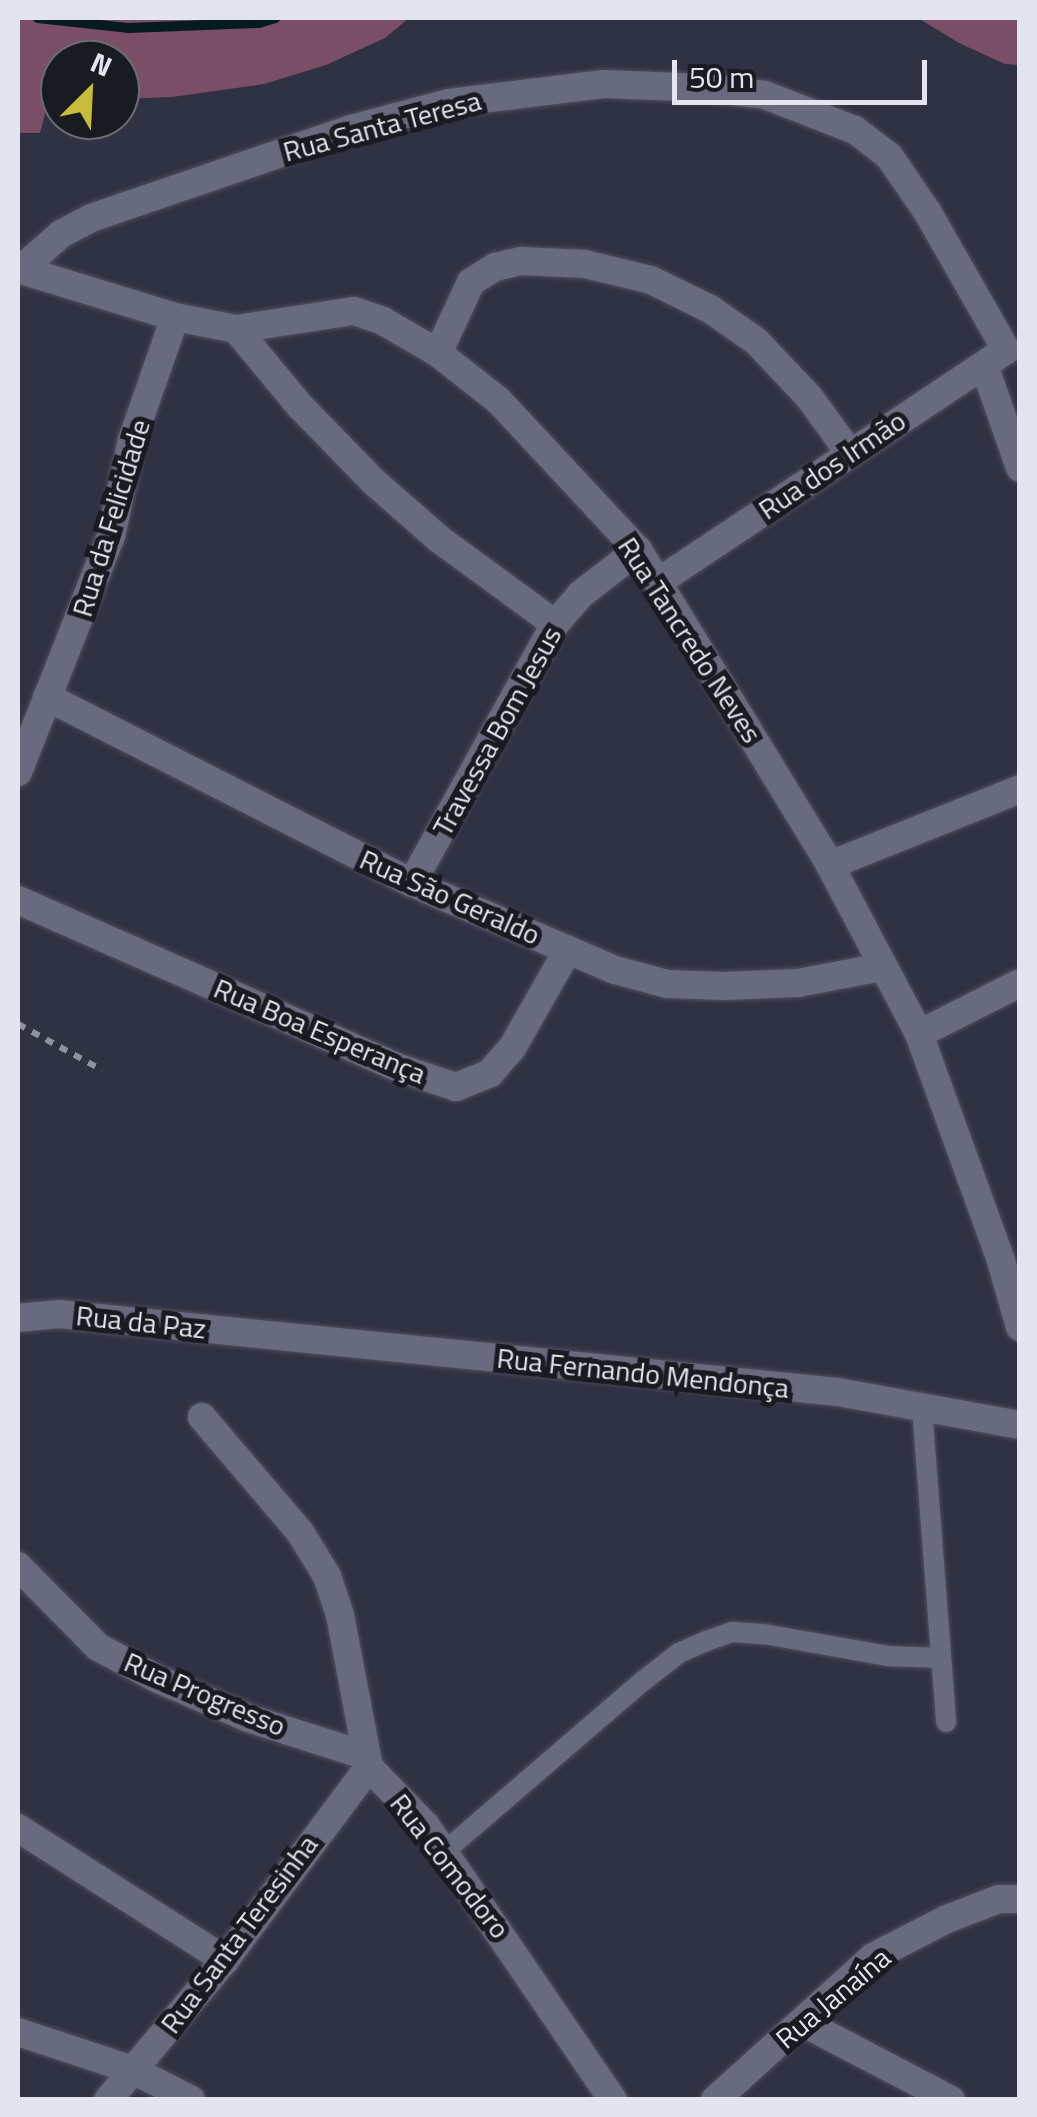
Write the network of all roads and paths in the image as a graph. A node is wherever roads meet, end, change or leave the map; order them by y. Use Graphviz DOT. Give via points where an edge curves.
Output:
graph roads {
  1 [pos="19,269"];
  2 [pos="175,318"];
  3 [pos="236,329"];
  4 [pos="438,352"];
  5 [pos="995,358"];
  6 [pos="849,452"];
  7 [pos="1020,468"];
  8 [pos="638,550"];
  9 [pos="659,581"];
  10 [pos="555,624"];
  11 [pos="48,696"];
  12 [pos="18,772"];
  13 [pos="1020,789"];
  14 [pos="830,865"];
  15 [pos="412,883"];
  16 [pos="18,900"];
  17 [pos="568,950"];
  18 [pos="882,967"];
  19 [pos="1020,984"];
  20 [pos="18,1024"];
  21 [pos="919,1034"];
  22 [pos="102,1070"];
  23 [pos="18,1318"];
  24 [pos="1020,1327"];
  25 [pos="264,1335"];
  26 [pos="922,1408"];
  27 [pos="202,1418"];
  28 [pos="1020,1425"];
  29 [pos="18,1566"];
  30 [pos="941,1658"];
  31 [pos="946,1722"];
  32 [pos="367,1761"];
  33 [pos="18,1828"];
  34 [pos="444,1852"];
  35 [pos="1020,1899"];
  36 [pos="225,1960"];
  37 [pos="802,2022"];
  38 [pos="18,2032"];
  39 [pos="133,2070"];
  40 [pos="108,2100"];
  41 [pos="191,2100"];
  42 [pos="614,2100"];
  43 [pos="716,2100"];
  44 [pos="952,2100"];
  1 -- 2 [label="street, Rua Tancredo Neves"];
  1 -- 5 [label="street, Rua Santa Teresa" via="90,218 351,129 449,103 604,84 707,88 813,110 888,156 928,213"];
  2 -- 3 [label="street, Rua Tancredo Neves"];
  2 -- 11 [label="street, Rua da Felicidade" via="132,440 111,536"];
  3 -- 4 [label="street, Rua Tancredo Neves" via="354,311"];
  3 -- 10 [label="street" via="374,482"];
  4 -- 6 [label="street" via="472,282 495,266 585,264 634,276 710,309 756,340 810,397"];
  4 -- 8 [label="street, Rua Tancredo Neves" via="498,400"];
  5 -- 6 [label="street, Rua dos Irmão"];
  5 -- 7 [label="street, Rua Santa Teresa"];
  6 -- 9 [label="street, Rua dos Irmão"];
  8 -- 9 [label="street, Rua Tancredo Neves"];
  8 -- 10 [label="street, Travessa Bom Jesus" via="581,594"];
  9 -- 14 [label="street, Rua Tancredo Neves"];
  10 -- 15 [label="street, Travessa Bom Jesus"];
  11 -- 12 [label="street, Rua da Felicidade"];
  11 -- 15 [label="street, Rua São Geraldo"];
  13 -- 14 [label="street"];
  14 -- 18 [label="street, Rua Tancredo Neves"];
  15 -- 17 [label="street, Rua São Geraldo"];
  16 -- 17 [label="street, Rua Boa Esperança" via="456,1087 490,1073 512,1048"];
  17 -- 18 [label="street, Rua São Geraldo" via="668,984 798,984"];
  18 -- 21 [label="street, Rua Tancredo Neves"];
  19 -- 21 [label="street"];
  20 -- 22 [label="path"];
  21 -- 24 [label="street, Rua Tancredo Neves"];
  23 -- 25 [label="street, Rua da Paz" via="58,1314"];
  25 -- 26 [label="street, Rua Fernando Mendonça" via="838,1392"];
  26 -- 28 [label="street, Rua Fernando Mendonça"];
  26 -- 30 [label="lane"];
  27 -- 32 [label="street" via="276,1503 327,1576"];
  29 -- 32 [label="street, Rua Progresso" via="98,1646 248,1718"];
  30 -- 31 [label="lane"];
  30 -- 34 [label="lane" via="887,1656 764,1634 732,1632 706,1641 679,1652"];
  32 -- 34 [label="street, Rua Comodoro"];
  32 -- 36 [label="street, Rua Santa Teresinha"];
  33 -- 36 [label="street"];
  34 -- 42 [label="street, Rua Comodoro"];
  35 -- 37 [label="street, Rua Janaína" via="999,1899 947,1919 873,1957"];
  36 -- 39 [label="street, Rua Santa Teresinha"];
  37 -- 43 [label="street, Rua Janaína"];
  37 -- 44 [label="street"];
  38 -- 39 [label="street"];
  39 -- 40 [label="street, Rua Santa Teresinha"];
  39 -- 41 [label="street"];
}
